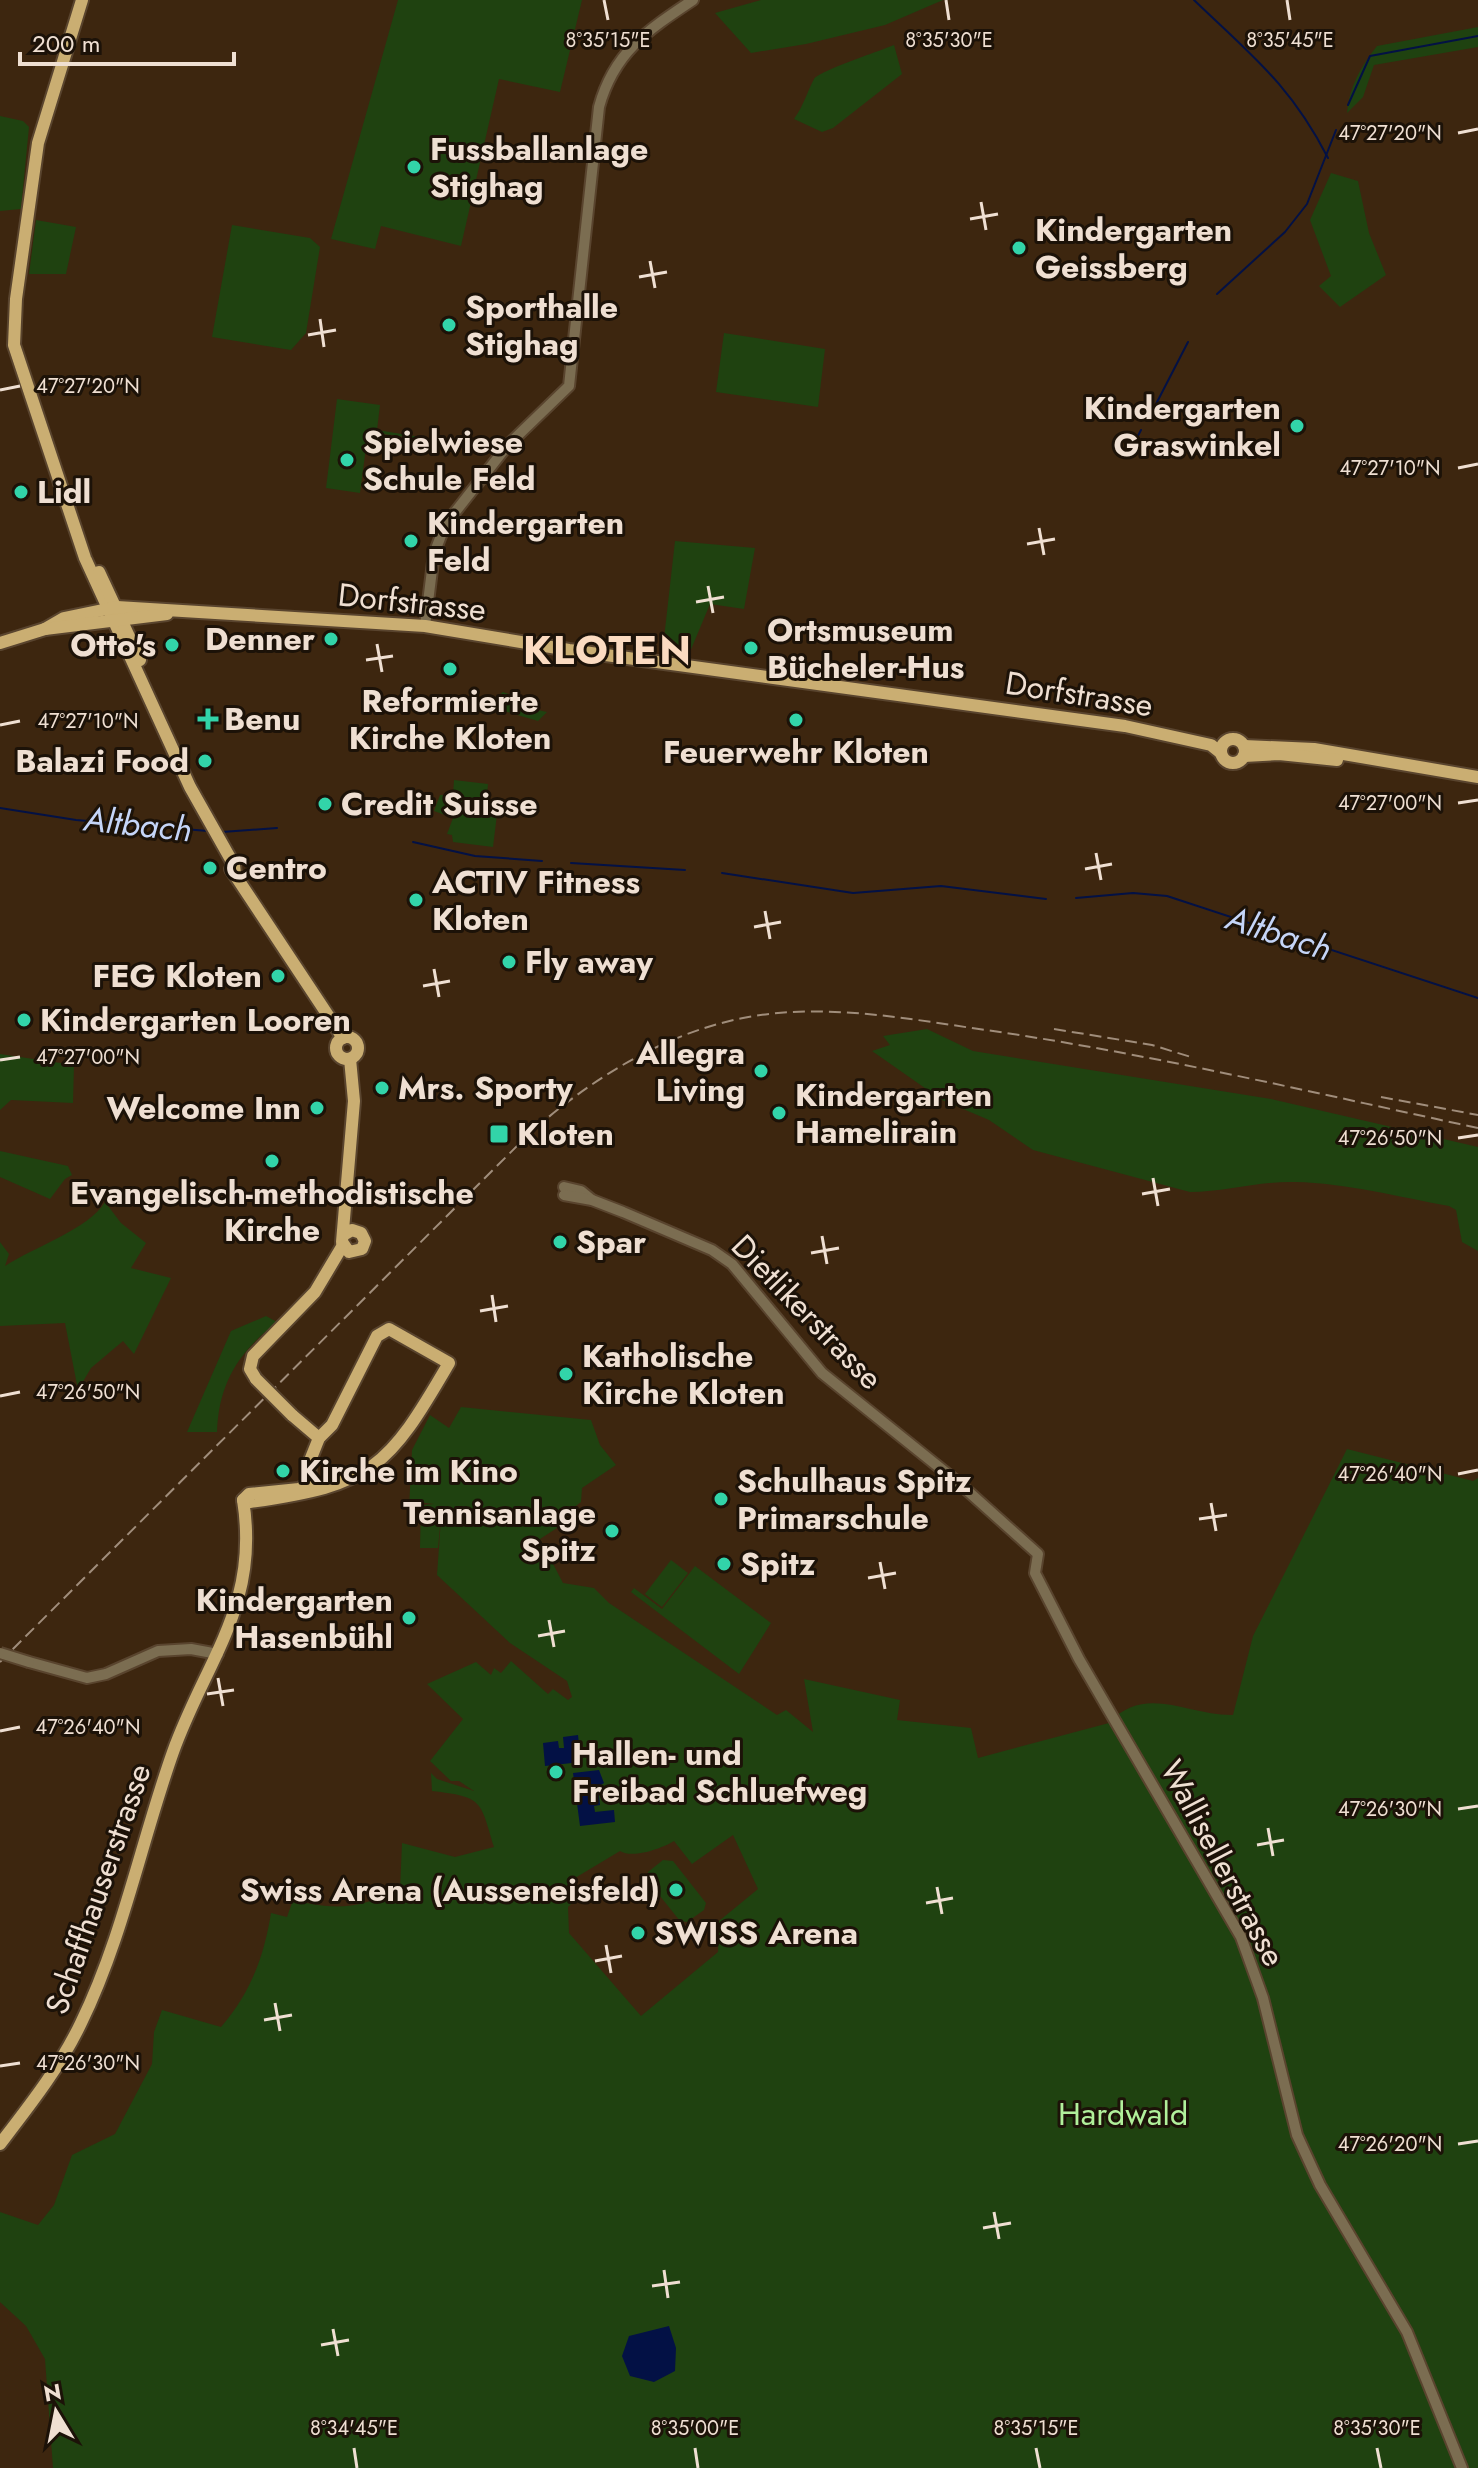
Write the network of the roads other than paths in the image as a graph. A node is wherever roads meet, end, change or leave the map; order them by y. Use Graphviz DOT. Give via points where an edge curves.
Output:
graph roads {
  1 [pos="82,0"];
  2 [pos="693,0"];
  3 [pos="174,612"];
  4 [pos="115,613"];
  5 [pos="141,618"];
  6 [pos="425,626"];
  7 [pos="131,639"];
  8 [pos="0,643"];
  9 [pos="157,712"];
  10 [pos="1167,733"];
  11 [pos="1232,739"];
  12 [pos="1244,751"];
  13 [pos="1221,753"];
  14 [pos="1478,777"];
  15 [pos="564,1191"];
  16 [pos="319,1438"];
  17 [pos="311,1472"];
  18 [pos="329,1488"];
  19 [pos="243,1500"];
  20 [pos="1038,1554"];
  21 [pos="0,1653"];
  22 [pos="218,1654"];
  23 [pos="0,2144"];
  24 [pos="1462,2468"];
  1 -- 4 [label="main road" via="38,143 12,331 85,558"];
  2 -- 6 [label="street" via="630,48 606,79 569,386 502,452 445,525 434,554"];
  3 -- 4 [label="main road, Dorfstrasse"];
  3 -- 5 [label="main road, Dorfstrasse"];
  3 -- 6 [label="main road, Dorfstrasse"];
  4 -- 5 [label="main road, Dorfstrasse"];
  4 -- 7 [label="main road"];
  4 -- 8 [label="main road"];
  4 -- 9 [label="main road"];
  5 -- 7 [label="main road"];
  6 -- 10 [label="main road, Dorfstrasse"];
  7 -- 9 [label="main road"];
  9 -- 16 [label="main road, bridge" via="235,874 343,1038 358,1044 350,1059 354,1101 346,1203 349,1240 309,1299 253,1356 250,1369"];
  10 -- 11 [label="main road, Dorfstrasse"];
  10 -- 13 [label="main road, Dorfstrasse" via="1211,745"];
  11 -- 12 [label="main road"];
  11 -- 13 [label="main road"];
  12 -- 13 [label="main road, Dorfstrasse" via="1232,763"];
  12 -- 14 [label="main road"];
  15 -- 20 [label="street, Dietlikerstrasse" via="688,1239 732,1264 822,1373"];
  16 -- 17 [label="main road"];
  16 -- 18 [label="main road" via="332,1425 382,1331 395,1331 449,1363 393,1450 355,1478"];
  17 -- 18 [label="main road"];
  17 -- 19 [label="main road" via="304,1487 249,1494"];
  18 -- 19 [label="main road"];
  19 -- 22 [label="main road, Schaffhauserstrasse" via="248,1539 245,1581"];
  20 -- 24 [label="street, Wallisellerstrasse" via="1035,1573 1079,1659 1241,1937 1263,1998 1297,2135 1320,2185 1407,2332"];
  21 -- 22 [label="street, bridge" via="87,1678 158,1651"];
  22 -- 23 [label="main road, Schaffhauserstrasse" via="176,1745 94,1994 63,2057"];
}
